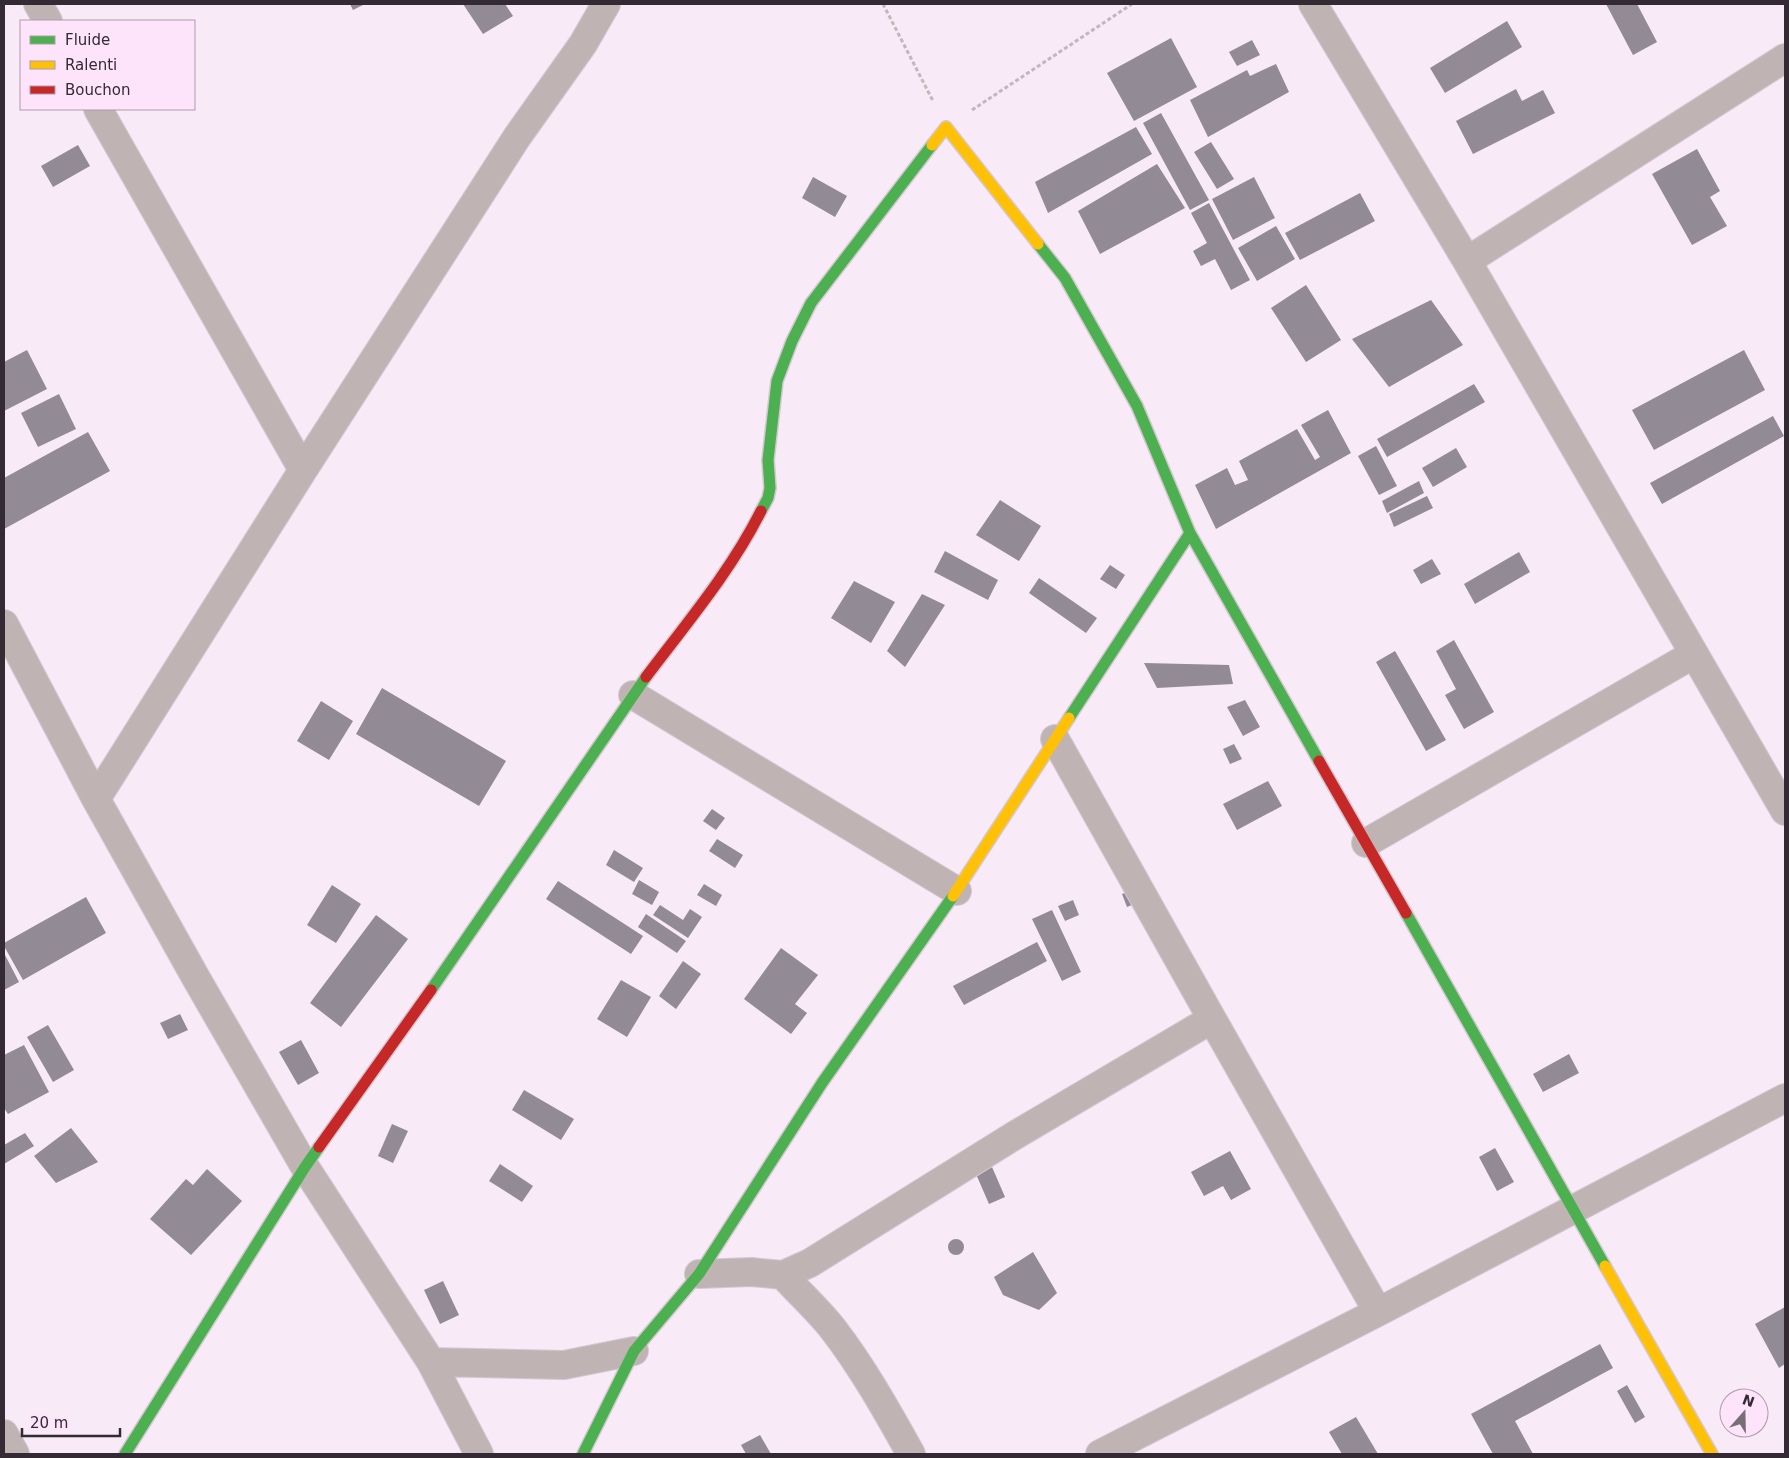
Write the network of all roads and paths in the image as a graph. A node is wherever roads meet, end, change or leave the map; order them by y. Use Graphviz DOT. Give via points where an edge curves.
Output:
graph roads {
  1 [pos="38,4"];
  2 [pos="606,4"];
  3 [pos="883,4"];
  4 [pos="1132,4"];
  5 [pos="1313,4"];
  6 [pos="47,20"];
  7 [pos="1784,60"];
  8 [pos="99,110"];
  9 [pos="946,127"];
  10 [pos="1467,261"];
  11 [pos="303,470"];
  12 [pos="1190,533"];
  13 [pos="4,624"];
  14 [pos="1694,654"];
  15 [pos="633,695"];
  16 [pos="1055,739"];
  17 [pos="96,800"];
  18 [pos="1785,811"];
  19 [pos="1366,843"];
  20 [pos="957,891"];
  21 [pos="1212,1019"];
  22 [pos="1785,1098"];
  23 [pos="305,1167"];
  24 [pos="1574,1210"];
  25 [pos="699,1274"];
  26 [pos="783,1275"];
  27 [pos="1378,1312"];
  28 [pos="634,1352"];
  29 [pos="431,1362"];
  30 [pos="4,1434"];
  31 [pos="15,1454"];
  32 [pos="125,1454"];
  33 [pos="479,1454"];
  34 [pos="582,1454"];
  35 [pos="911,1454"];
  36 [pos="1100,1454"];
  37 [pos="1712,1454"];
  1 -- 6 [label="street"];
  2 -- 11 [label="street" via="583,44 518,137"];
  3 -- 9 [label="path"];
  4 -- 9 [label="path"];
  5 -- 10 [label="street"];
  7 -- 10 [label="street"];
  8 -- 11 [label="street"];
  9 -- 12 [label="street" via="1065,278 1137,406"];
  9 -- 15 [label="street" via="811,303 777,381 768,460 768,498 751,531 723,572"];
  10 -- 14 [label="street"];
  11 -- 17 [label="street"];
  12 -- 16 [label="street"];
  12 -- 19 [label="street"];
  13 -- 17 [label="street"];
  14 -- 18 [label="street"];
  14 -- 19 [label="street"];
  15 -- 20 [label="street"];
  15 -- 23 [label="street"];
  16 -- 20 [label="street"];
  16 -- 21 [label="street"];
  17 -- 23 [label="street"];
  19 -- 24 [label="street"];
  20 -- 25 [label="street" via="822,1083"];
  21 -- 26 [label="street" via="810,1263"];
  21 -- 27 [label="street"];
  22 -- 24 [label="street"];
  23 -- 29 [label="street"];
  23 -- 32 [label="street"];
  24 -- 27 [label="street"];
  24 -- 37 [label="street"];
  25 -- 26 [label="street" via="750,1272"];
  25 -- 28 [label="street"];
  26 -- 35 [label="street" via="832,1328 855,1360"];
  27 -- 36 [label="street"];
  28 -- 29 [label="street" via="564,1365"];
  28 -- 34 [label="street"];
  29 -- 33 [label="street"];
  30 -- 31 [label="street"];
}
